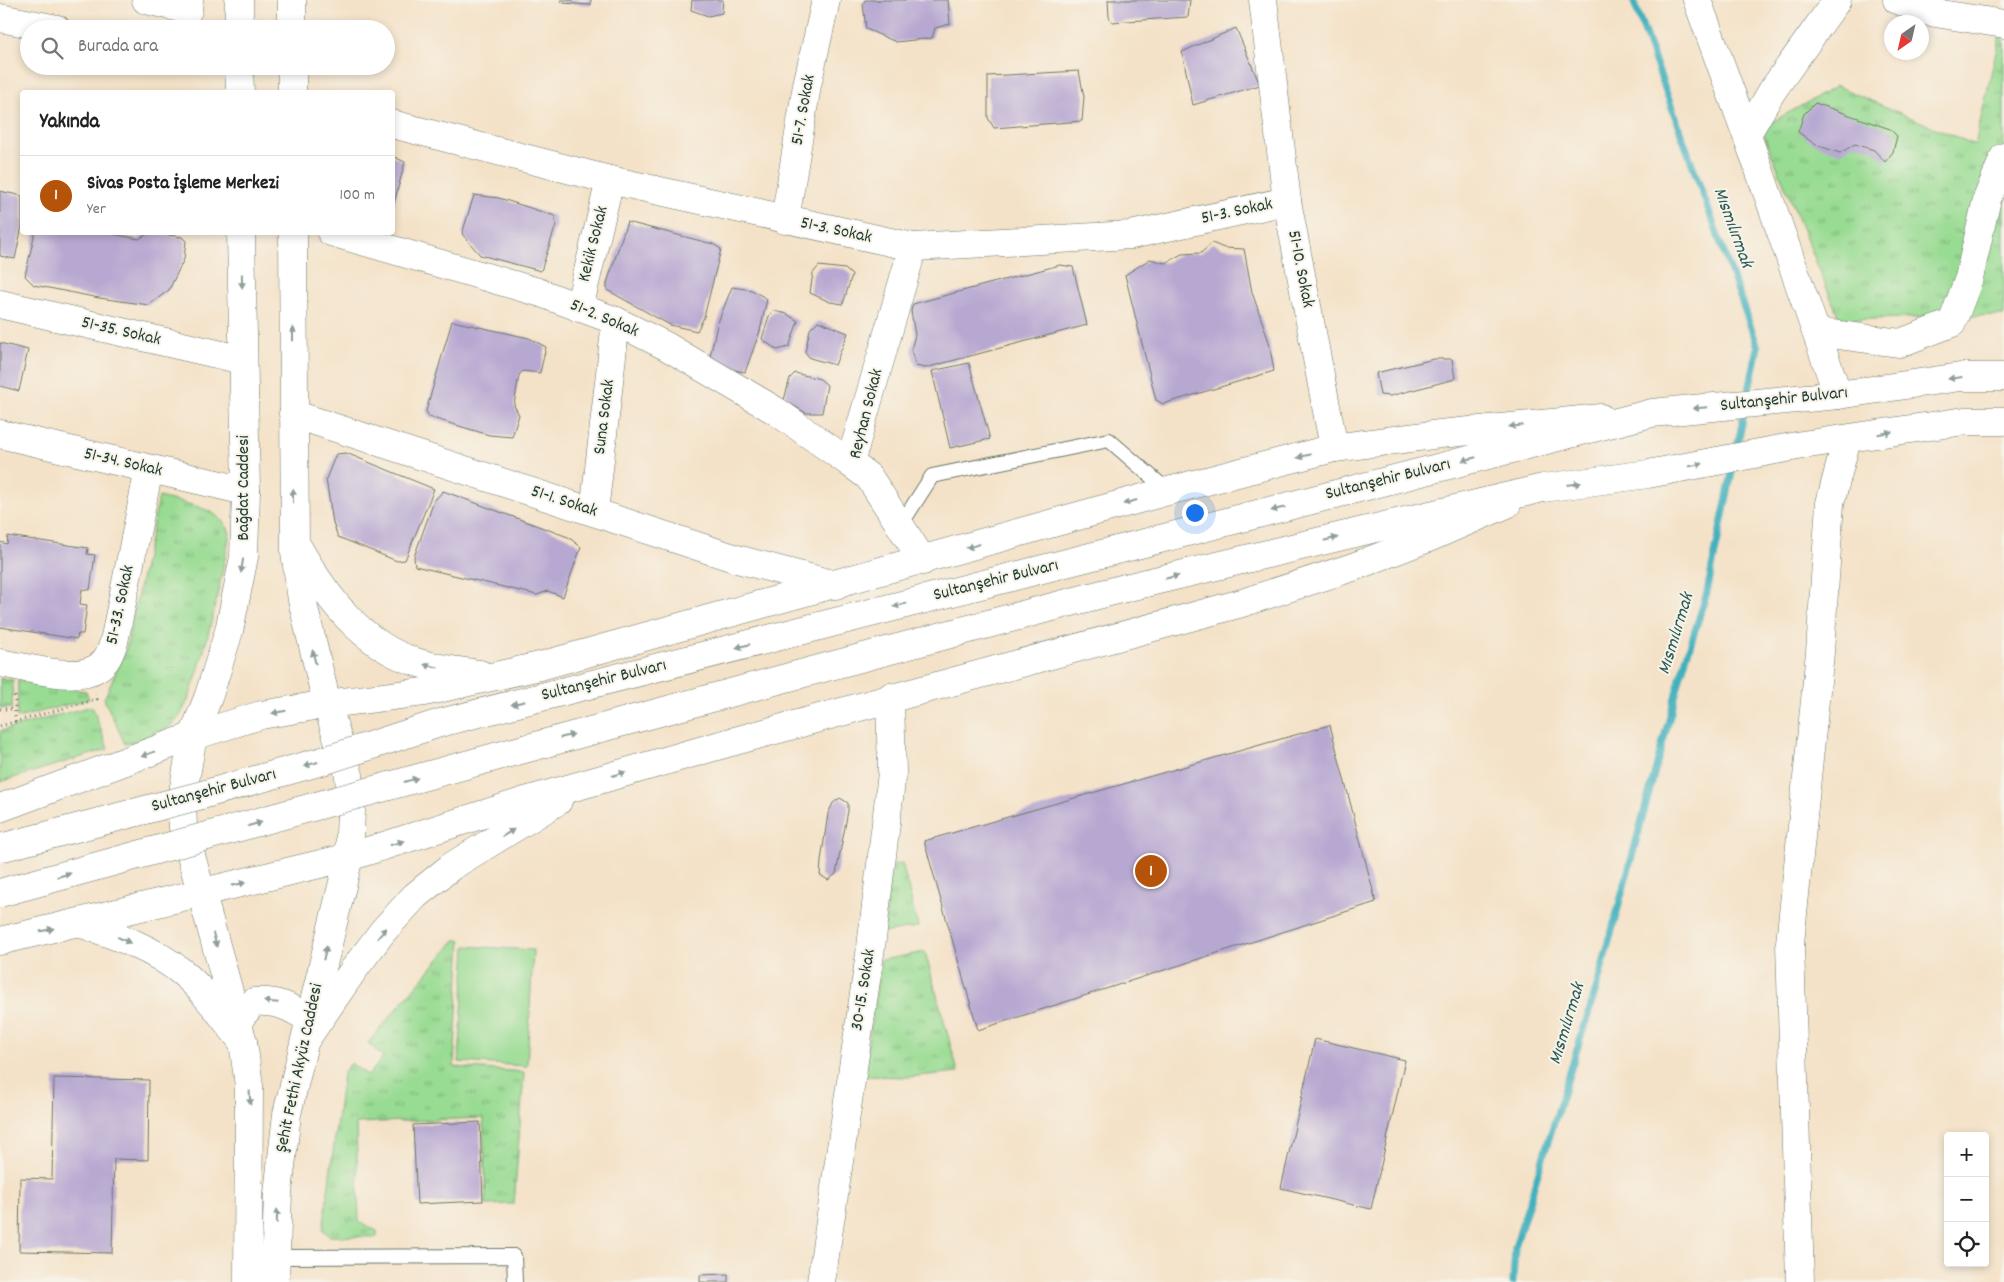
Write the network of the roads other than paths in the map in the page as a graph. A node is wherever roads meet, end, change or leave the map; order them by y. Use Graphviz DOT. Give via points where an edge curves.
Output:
graph roads {
  1 [pos="146,0"];
  2 [pos="188,0"];
  3 [pos="239,0"];
  4 [pos="292,0"];
  5 [pos="826,0"];
  6 [pos="1264,0"];
  7 [pos="1697,0"];
  8 [pos="1838,0"];
  9 [pos="1897,0"];
  10 [pos="0,18"];
  11 [pos="239,20"];
  12 [pos="292,20"];
  13 [pos="20,22"];
  14 [pos="2004,24"];
  15 [pos="239,75"];
  16 [pos="292,75"];
  17 [pos="240,90"];
  18 [pos="292,90"];
  19 [pos="395,125"];
  20 [pos="1747,134"];
  21 [pos="2004,157"];
  22 [pos="610,180"];
  23 [pos="1287,201"];
  24 [pos="785,220"];
  25 [pos="241,235"];
  26 [pos="293,235"];
  27 [pos="342,235"];
  28 [pos="913,248"];
  29 [pos="0,304"];
  30 [pos="579,308"];
  31 [pos="616,321"];
  32 [pos="1816,332"];
  33 [pos="243,360"];
  34 [pos="2004,377"];
  35 [pos="1838,396"];
  36 [pos="1652,412"];
  37 [pos="293,414"];
  38 [pos="2004,421"];
  39 [pos="0,434"];
  40 [pos="1847,439"];
  41 [pos="1334,448"];
  42 [pos="850,464"];
  43 [pos="149,469"];
  44 [pos="1543,488"];
  45 [pos="246,491"];
  46 [pos="1168,491"];
  47 [pos="594,512"];
  48 [pos="900,526"];
  49 [pos="294,540"];
  50 [pos="923,561"];
  51 [pos="836,585"];
  52 [pos="0,663"];
  53 [pos="497,677"];
  54 [pos="890,697"];
  55 [pos="327,704"];
  56 [pos="194,736"];
  57 [pos="587,783"];
  58 [pos="0,808"];
  59 [pos="0,848"];
  60 [pos="349,857"];
  61 [pos="0,893"];
  62 [pos="201,893"];
  63 [pos="79,923"];
  64 [pos="0,941"];
  65 [pos="240,1032"];
  66 [pos="305,1032"];
  67 [pos="275,1269"];
  68 [pos="248,1282"];
  69 [pos="515,1282"];
  70 [pos="821,1282"];
  71 [pos="1800,1282"];
  1 -- 2 [label="main road" via="188,10"];
  3 -- 11 [label="main road"];
  4 -- 12 [label="main road"];
  5 -- 24 [label="main road, 51-7. Sokak" via="807,85"];
  6 -- 23 [label="main road, 51-10. Sokak"];
  7 -- 20 [label="main road"];
  8 -- 20 [label="main road" via="1772,91"];
  9 -- 14 [label="main road" via="1929,12"];
  10 -- 13 [label="main road"];
  15 -- 17 [label="main road"];
  16 -- 18 [label="main road"];
  19 -- 22 [label="main road, 51-3. Sokak"];
  20 -- 32 [label="main road"];
  21 -- 32 [label="main road" via="1987,199 1970,278 1952,322 1900,343"];
  22 -- 24 [label="main road, 51-3. Sokak"];
  22 -- 30 [label="main road, Kekik Sokak"];
  23 -- 28 [label="main road, 51-3. Sokak" via="1131,235"];
  23 -- 41 [label="main road, 51-10. Sokak"];
  24 -- 28 [label="main road, 51-3. Sokak"];
  25 -- 33 [label="main road, Bağdat Caddesi, one-way"];
  37 -- 26 [label="main road, one-way"];
  27 -- 30 [label="main road, 51-2. Sokak" via="538,292"];
  28 -- 42 [label="main road, Reyhan Sokak"];
  29 -- 33 [label="main road, 51-35. Sokak"];
  30 -- 31 [label="main road, 51-2. Sokak"];
  31 -- 42 [label="main road, 51-2. Sokak" via="666,346 776,411"];
  31 -- 47 [label="main road, Suna Sokak"];
  32 -- 35 [label="main road"];
  33 -- 45 [label="main road, Bağdat Caddesi"];
  34 -- 35 [label="main road, Sultanşehir Bulvarı, one-way" via="1960,377"];
  35 -- 36 [label="main road, Sultanşehir Bulvarı, one-way"];
  36 -- 41 [label="main road, one-way"];
  36 -- 59 [label="main road, Sultanşehir Bulvarı, one-way, bridge" via="440,723 326,760"];
  37 -- 47 [label="main road, 51-1. Sokak"];
  49 -- 37 [label="main road, one-way"];
  40 -- 38 [label="main road, one-way" via="1965,421"];
  39 -- 43 [label="main road, 51-34. Sokak"];
  44 -- 40 [label="main road, one-way" via="1648,474"];
  40 -- 71 [label="main road" via="1830,504 1820,652 1790,943"];
  41 -- 46 [label="main road, one-way"];
  42 -- 48 [label="main road, Reyhan Sokak" via="869,477"];
  43 -- 45 [label="main road, 51-34. Sokak"];
  43 -- 52 [label="main road, 51-33. Sokak" via="108,658 98,668 71,674"];
  44 -- 54 [label="main road" via="1431,537 1320,579 1242,603"];
  61 -- 44 [label="main road, one-way, bridge" via="324,806 554,739 1125,588"];
  45 -- 56 [label="main road, Bağdat Caddesi, one-way" via="244,557 239,591 216,675"];
  46 -- 48 [label="lane" via="1109,440 932,476"];
  46 -- 50 [label="main road, one-way"];
  47 -- 51 [label="main road, 51-1. Sokak" via="737,559"];
  48 -- 50 [label="main road, Reyhan Sokak"];
  53 -- 49 [label="main road, one-way" via="415,662 383,647 352,623 326,593"];
  55 -- 49 [label="main road, one-way" via="300,592"];
  50 -- 51 [label="main road"];
  51 -- 53 [label="main road"];
  53 -- 55 [label="main road" via="424,692"];
  57 -- 54 [label="main road, one-way"];
  54 -- 70 [label="main road, 30-15. Sokak" via="892,773 871,947"];
  55 -- 56 [label="main road, one-way" via="262,715"];
  55 -- 60 [label="main road, Şehit Fethi Akyüz Caddesi" via="348,775 351,811"];
  56 -- 58 [label="main road, one-way"];
  56 -- 62 [label="main road, Bağdat Caddesi" via="182,798 183,827"];
  60 -- 57 [label="main road, one-way"];
  66 -- 57 [label="main road, one-way" via="383,931 415,896 452,866"];
  62 -- 60 [label="main road, one-way"];
  66 -- 60 [label="main road, Şehit Fethi Akyüz Caddesi, one-way"];
  62 -- 63 [label="main road"];
  62 -- 65 [label="main road, Şehit Fethi Akyüz Caddesi, one-way"];
  64 -- 63 [label="main road, one-way"];
  63 -- 65 [label="main road, one-way" via="117,936 182,972"];
  66 -- 65 [label="main road, one-way" via="283,1004 269,1001 254,1002"];
  65 -- 68 [label="main road, Şehit Fethi Akyüz Caddesi, one-way" via="251,1111"];
  67 -- 66 [label="main road, Şehit Fethi Akyüz Caddesi, one-way" via="282,1148"];
  67 -- 69 [label="lane" via="514,1256"];
}
